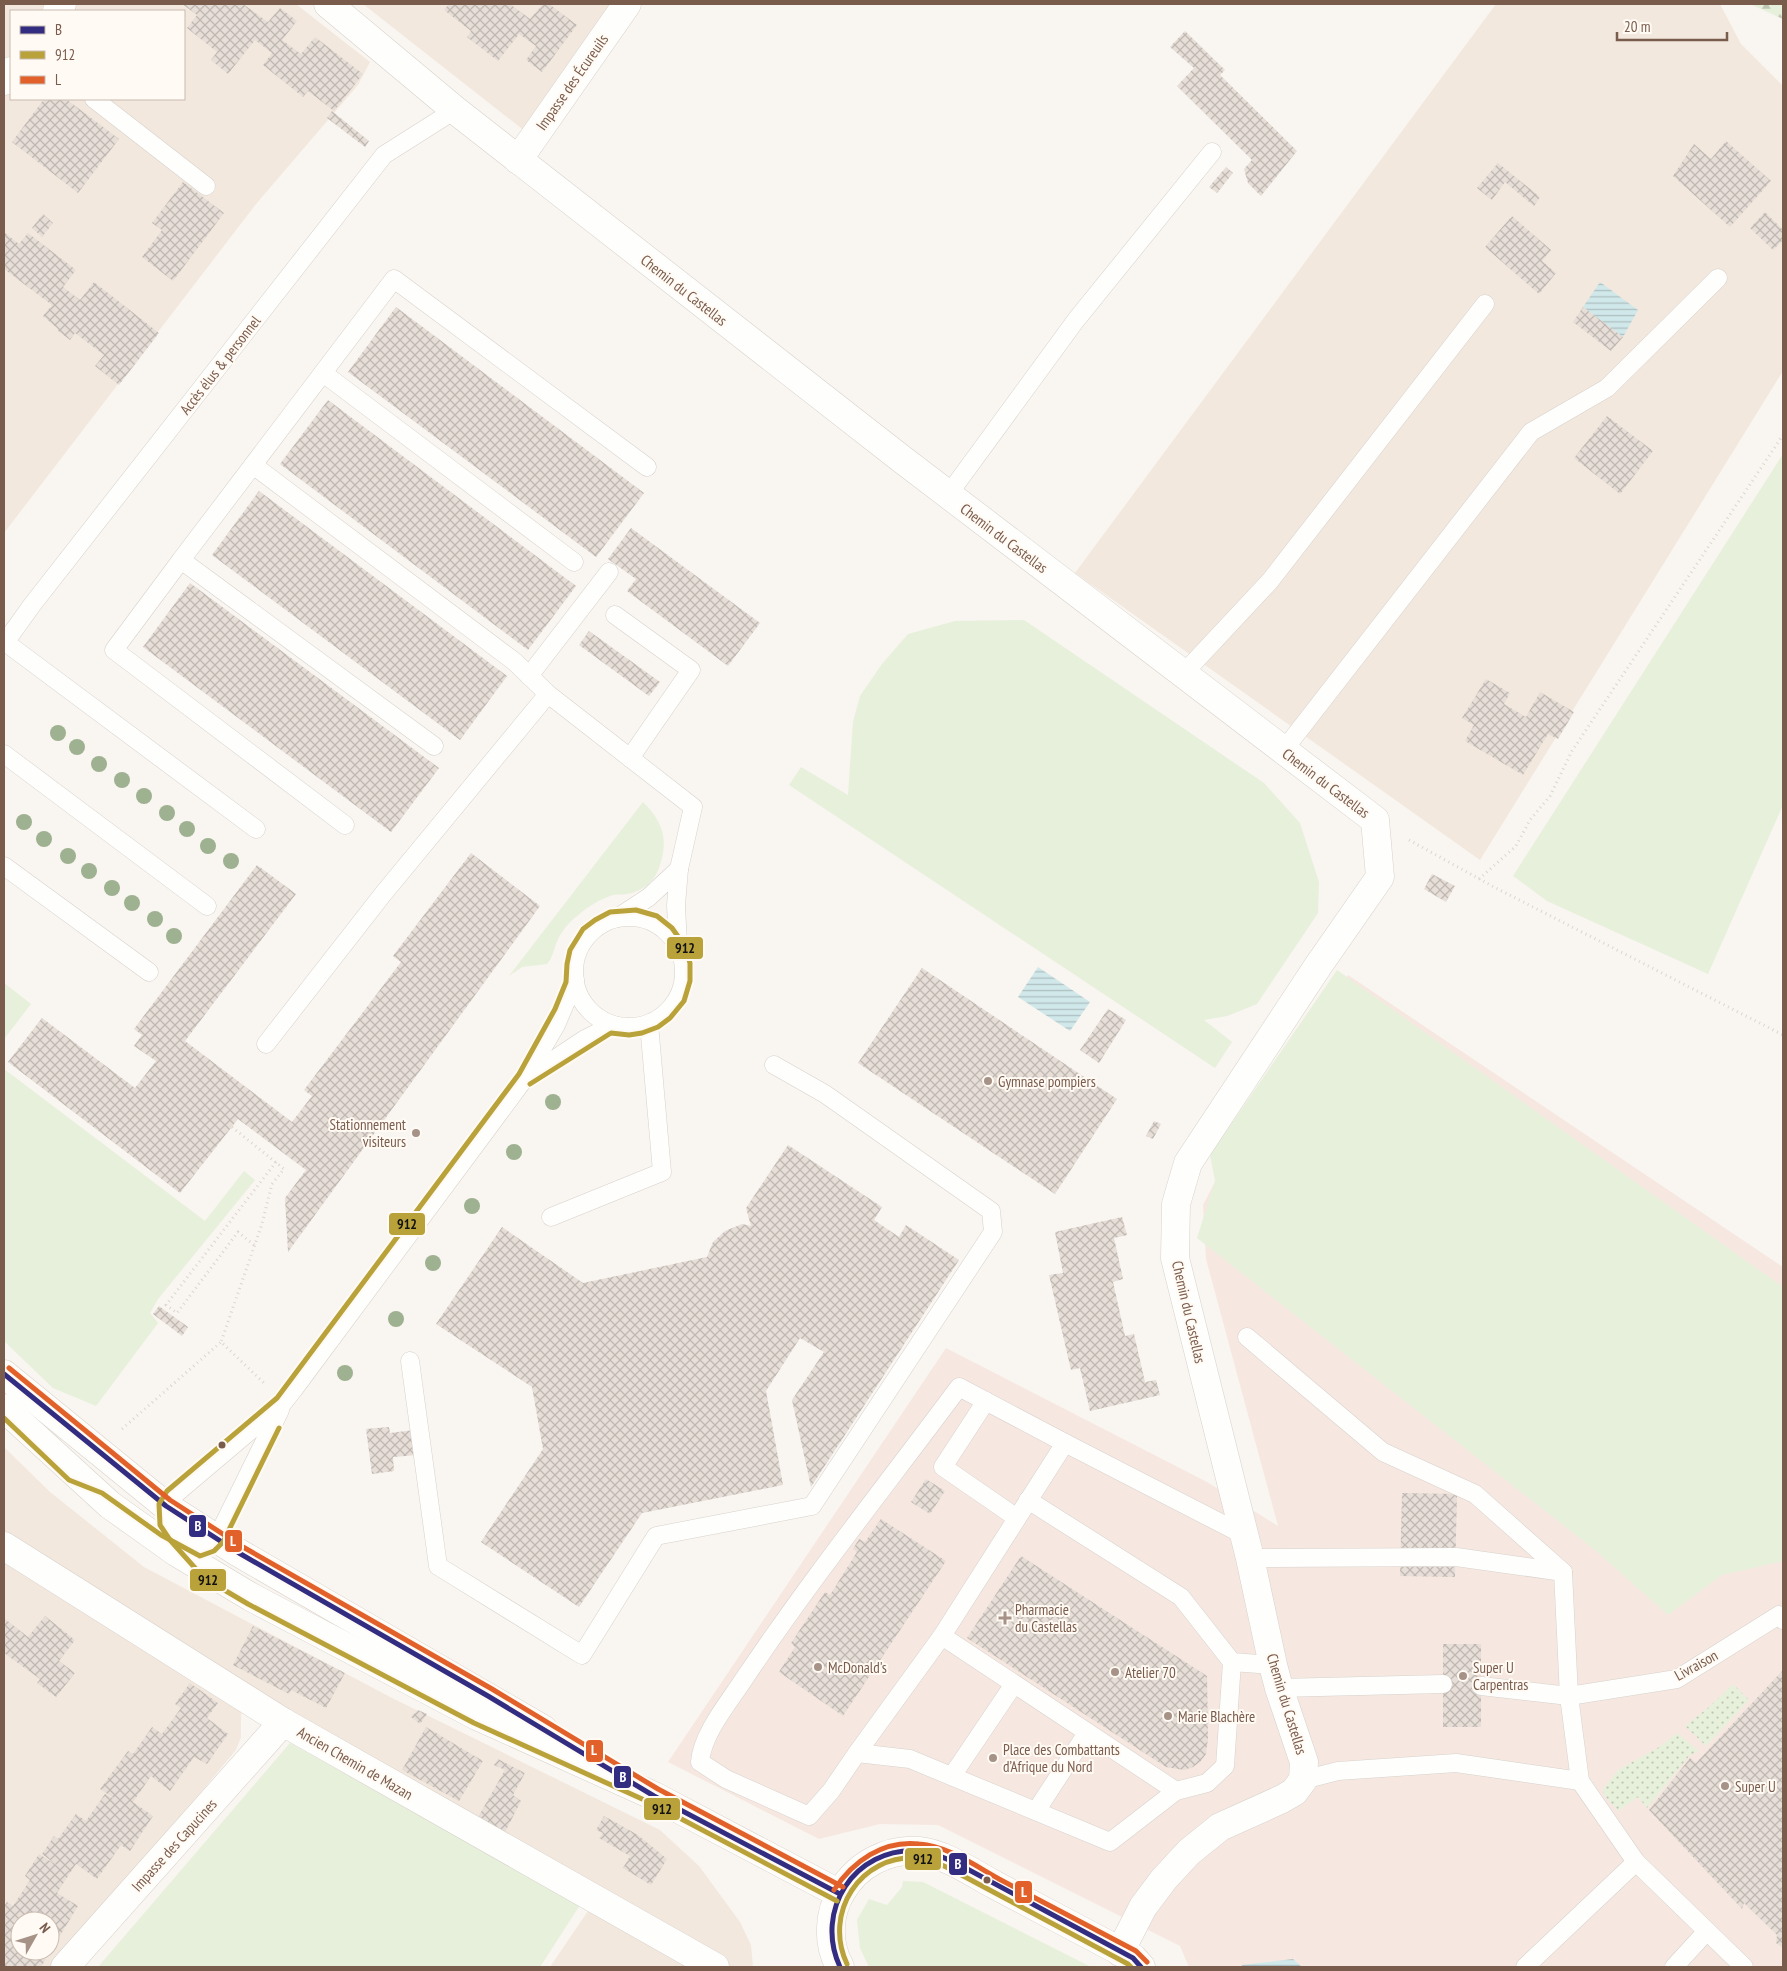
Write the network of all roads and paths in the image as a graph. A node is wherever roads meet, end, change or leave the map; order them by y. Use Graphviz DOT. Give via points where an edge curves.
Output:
graph roads {
  1 [pos="328,4"];
  2 [pos="626,4"];
  3 [pos="95,100"];
  4 [pos="455,110"];
  5 [pos="1212,152"];
  6 [pos="518,160"];
  7 [pos="206,186"];
  8 [pos="1718,278"];
  9 [pos="1484,304"];
  10 [pos="323,373"];
  11 [pos="1783,435"];
  12 [pos="254,465"];
  13 [pos="647,467"];
  14 [pos="948,495"];
  15 [pos="182,560"];
  16 [pos="574,562"];
  17 [pos="609,572"];
  18 [pos="615,615"];
  19 [pos="5,643"];
  20 [pos="1183,674"];
  21 [pos="529,676"];
  22 [pos="548,694"];
  23 [pos="434,746"];
  24 [pos="1284,751"];
  25 [pos="4,754"];
  26 [pos="630,758"];
  27 [pos="1375,820"];
  28 [pos="344,825"];
  29 [pos="256,830"];
  30 [pos="4,866"];
  31 [pos="679,869"];
  32 [pos="1479,879"];
  33 [pos="207,906"];
  34 [pos="617,918"];
  35 [pos="678,947"];
  36 [pos="149,972"];
  37 [pos="575,980"];
  38 [pos="649,1024"];
  39 [pos="613,1025"];
  40 [pos="1783,1035"];
  41 [pos="266,1044"];
  42 [pos="774,1065"];
  43 [pos="525,1078"];
  44 [pos="232,1127"];
  45 [pos="276,1162"];
  46 [pos="551,1217"];
  47 [pos="254,1245"];
  48 [pos="1247,1337"];
  49 [pos="222,1342"];
  50 [pos="410,1361"];
  51 [pos="4,1374"];
  52 [pos="986,1401"];
  53 [pos="283,1403"];
  54 [pos="4,1408"];
  55 [pos="120,1431"];
  56 [pos="1065,1443"];
  57 [pos="74,1474"];
  58 [pos="1028,1500"];
  59 [pos="166,1506"];
  60 [pos="1017,1518"];
  61 [pos="176,1535"];
  62 [pos="216,1538"];
  63 [pos="4,1546"];
  64 [pos="1247,1546"];
  65 [pos="208,1572"];
  66 [pos="1563,1572"];
  67 [pos="1783,1620"];
  68 [pos="942,1636"];
  69 [pos="1232,1662"];
  70 [pos="1276,1676"];
  71 [pos="1014,1684"];
  72 [pos="1443,1684"];
  73 [pos="1481,1686"];
  74 [pos="1569,1696"];
  75 [pos="283,1722"];
  76 [pos="1087,1732"];
  77 [pos="857,1753"];
  78 [pos="952,1776"];
  79 [pos="1303,1780"];
  80 [pos="1580,1781"];
  81 [pos="1176,1792"];
  82 [pos="654,1796"];
  83 [pos="1036,1811"];
  84 [pos="1636,1862"];
  85 [pos="840,1894"];
  86 [pos="1707,1931"];
  87 [pos="1131,1959"];
  88 [pos="65,1967"];
  89 [pos="715,1967"];
  90 [pos="840,1967"];
  91 [pos="1525,1967"];
  92 [pos="1674,1967"];
  93 [pos="1744,1967"];
  1 -- 4 [label="street, Chemin du Castellas"];
  2 -- 6 [label="street, Impasse des Écureuils"];
  3 -- 7 [label="lane"];
  4 -- 6 [label="street, Chemin du Castellas"];
  4 -- 19 [label="lane, Accès élus & personnel" via="384,156"];
  5 -- 14 [label="lane" via="1076,320"];
  6 -- 14 [label="street, Chemin du Castellas"];
  8 -- 24 [label="lane" via="1607,388 1531,432"];
  9 -- 20 [label="lane" via="1270,581"];
  10 -- 12 [label="lane"];
  10 -- 13 [label="lane" via="394,279"];
  10 -- 16 [label="lane"];
  11 -- 32 [label="path" via="1572,751 1550,796 1530,820 1516,846"];
  12 -- 15 [label="lane"];
  12 -- 21 [label="lane" via="515,662"];
  14 -- 20 [label="street, Chemin du Castellas"];
  15 -- 23 [label="lane"];
  15 -- 28 [label="lane" via="114,650"];
  17 -- 21 [label="lane"];
  18 -- 26 [label="lane" via="691,670"];
  19 -- 29 [label="lane"];
  20 -- 24 [label="street, Chemin du Castellas"];
  21 -- 22 [label="lane"];
  22 -- 26 [label="lane"];
  22 -- 41 [label="lane"];
  24 -- 27 [label="street, Chemin du Castellas"];
  25 -- 33 [label="lane"];
  26 -- 31 [label="lane" via="694,807"];
  27 -- 32 [label="path"];
  27 -- 64 [label="street, Chemin du Castellas" via="1380,877 1188,1162 1176,1204 1175,1258"];
  30 -- 36 [label="lane"];
  31 -- 34 [label="lane" via="650,897"];
  31 -- 35 [label="lane" via="676,905"];
  32 -- 40 [label="path"];
  34 -- 35 [label="lane" via="652,922"];
  34 -- 37 [label="lane" via="600,925 587,936 577,952"];
  35 -- 38 [label="lane" via="683,965 682,983 676,1000"];
  37 -- 39 [label="lane" via="584,1004 596,1017"];
  37 -- 43 [label="lane" via="556,1025"];
  38 -- 39 [label="lane" via="631,1028"];
  38 -- 46 [label="lane" via="662,1172"];
  39 -- 43 [label="lane"];
  42 -- 50 [label="lane" via="825,1094 991,1211 993,1232 812,1506 656,1536 582,1655 438,1566"];
  43 -- 53 [label="lane"];
  44 -- 45 [label="path"];
  45 -- 47 [label="path" via="284,1169 272,1184"];
  45 -- 47 [label="path" via="166,1305 177,1313 238,1232"];
  47 -- 49 [label="path"];
  48 -- 66 [label="lane" via="1383,1452 1475,1494"];
  49 -- 53 [label="path"];
  49 -- 55 [label="path"];
  51 -- 59 [label="street"];
  52 -- 56 [label="lane"];
  52 -- 60 [label="lane" via="943,1467"];
  52 -- 77 [label="lane" via="959,1386 770,1641 721,1714 701,1749 700,1762 726,1779 809,1816"];
  53 -- 59 [label="lane" via="172,1496"];
  53 -- 62 [label="lane"];
  54 -- 57 [label="street"];
  56 -- 58 [label="lane"];
  56 -- 64 [label="lane"];
  57 -- 61 [label="lane" via="106,1486"];
  57 -- 65 [label="street" via="110,1505"];
  58 -- 60 [label="lane"];
  58 -- 69 [label="lane" via="1181,1597"];
  59 -- 61 [label="lane" via="167,1522"];
  59 -- 62 [label="street"];
  60 -- 68 [label="lane"];
  61 -- 62 [label="lane" via="200,1549"];
  61 -- 65 [label="lane"];
  62 -- 82 [label="street"];
  63 -- 75 [label="street, Ancien Chemin de Mazan"];
  64 -- 66 [label="lane" via="1456,1557"];
  64 -- 70 [label="street, Chemin du Castellas"];
  65 -- 82 [label="street" via="250,1598 477,1716"];
  66 -- 74 [label="lane"];
  67 -- 74 [label="lane, Livraison" via="1779,1615 1677,1679"];
  68 -- 71 [label="lane"];
  68 -- 77 [label="lane"];
  69 -- 70 [label="lane"];
  69 -- 81 [label="lane" via="1225,1766 1207,1783"];
  70 -- 72 [label="lane"];
  70 -- 79 [label="street, Chemin du Castellas" via="1304,1762"];
  71 -- 76 [label="lane"];
  71 -- 78 [label="lane"];
  73 -- 74 [label="lane"];
  74 -- 80 [label="lane"];
  75 -- 88 [label="street, Impasse des Capucines"];
  75 -- 89 [label="street, Ancien Chemin de Mazan"];
  76 -- 81 [label="lane"];
  76 -- 83 [label="lane"];
  77 -- 78 [label="lane" via="910,1758"];
  78 -- 83 [label="lane"];
  79 -- 80 [label="lane" via="1338,1771 1456,1762"];
  79 -- 87 [label="street" via="1294,1792 1220,1827 1189,1852 1143,1908"];
  80 -- 84 [label="lane"];
  81 -- 83 [label="lane" via="1110,1842"];
  82 -- 85 [label="street"];
  84 -- 86 [label="lane"];
  84 -- 91 [label="lane"];
  85 -- 87 [label="street" via="853,1876 870,1862 902,1851 934,1854"];
  85 -- 90 [label="street" via="831,1934 832,1951"];
  86 -- 92 [label="lane"];
  86 -- 93 [label="lane"];
}
